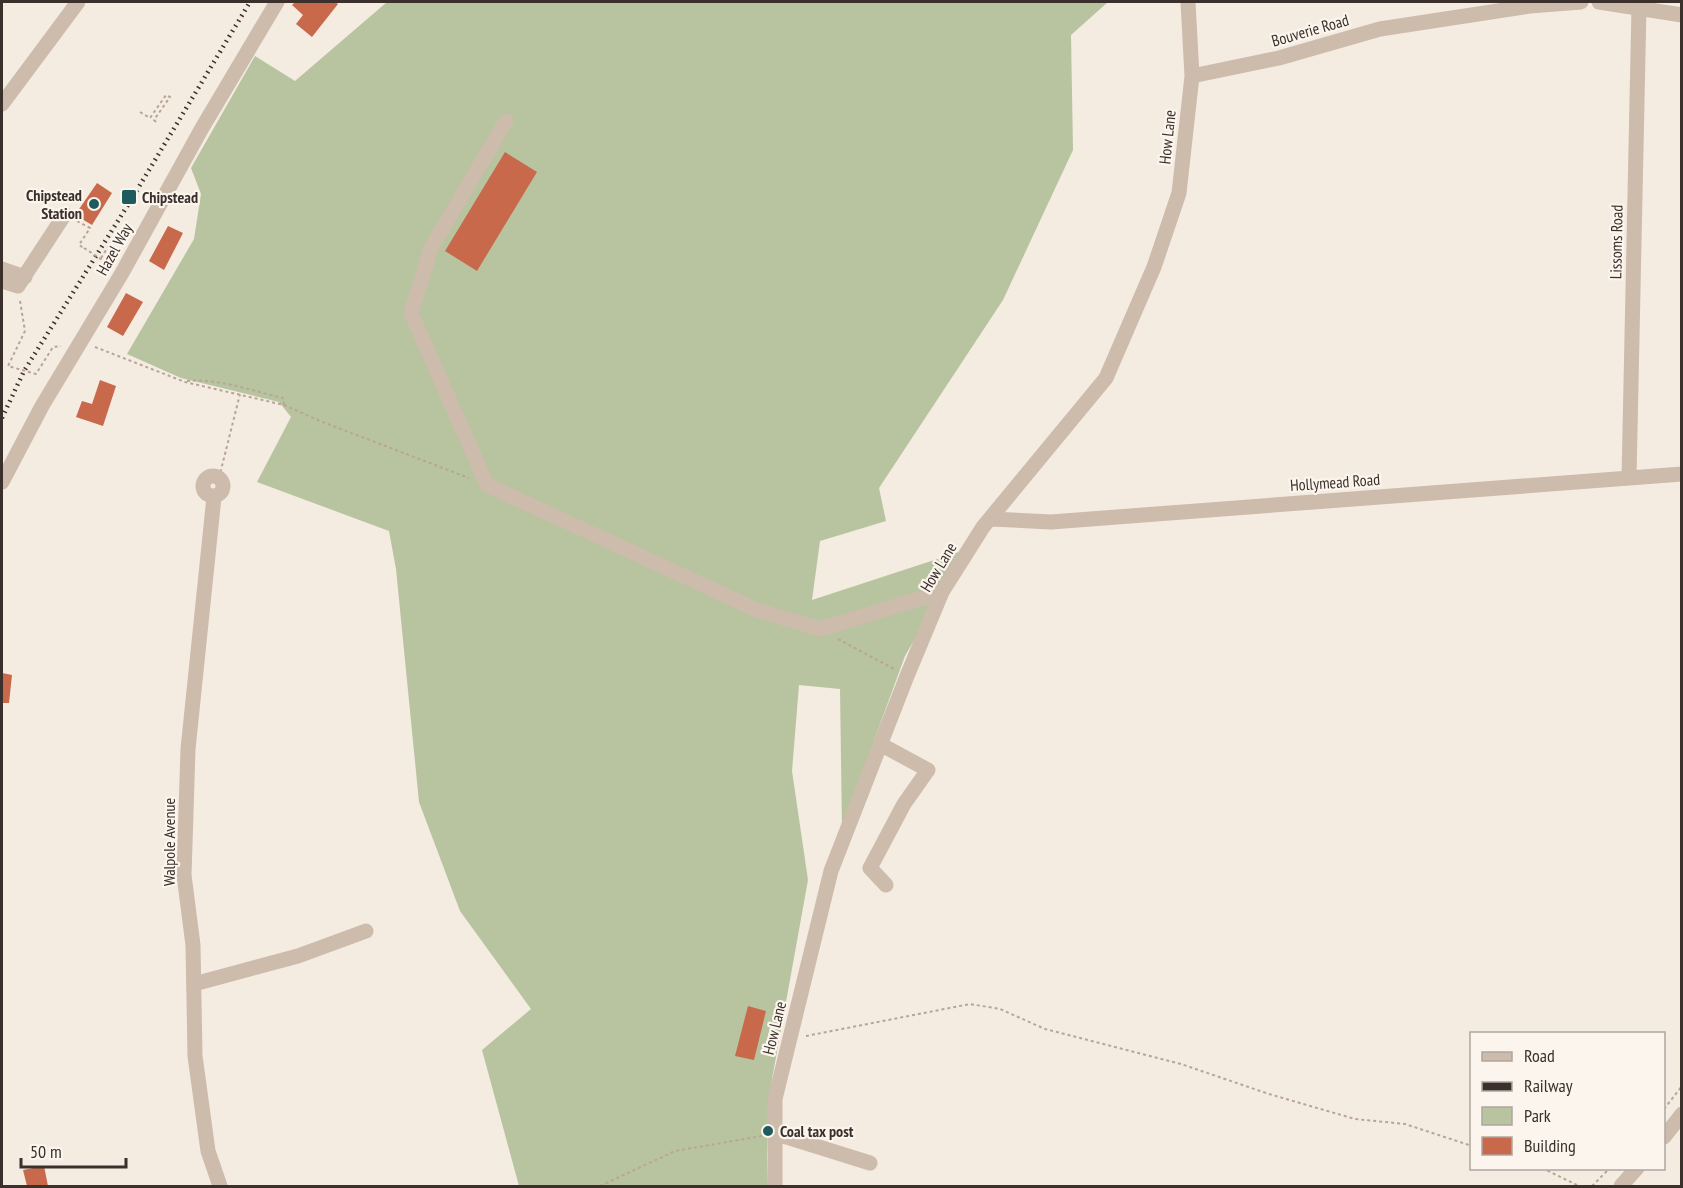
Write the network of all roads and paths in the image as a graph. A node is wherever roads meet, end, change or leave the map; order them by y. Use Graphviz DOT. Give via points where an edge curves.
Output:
graph roads {
  1 [pos="78,2"];
  2 [pos="277,2"];
  3 [pos="1188,2"];
  4 [pos="1581,2"];
  5 [pos="1599,2"];
  6 [pos="1530,4"];
  7 [pos="1640,7"];
  8 [pos="1682,15"];
  9 [pos="1192,76"];
  10 [pos="2,104"];
  11 [pos="140,112"];
  12 [pos="506,121"];
  13 [pos="156,122"];
  14 [pos="65,214"];
  15 [pos="90,228"];
  16 [pos="115,236"];
  17 [pos="2,269"];
  18 [pos="2,281"];
  19 [pos="21,282"];
  20 [pos="81,341"];
  21 [pos="184,382"];
  22 [pos="240,394"];
  23 [pos="284,405"];
  24 [pos="1682,474"];
  25 [pos="1629,477"];
  26 [pos="219,478"];
  27 [pos="2,483"];
  28 [pos="487,485"];
  29 [pos="991,519"];
  30 [pos="942,592"];
  31 [pos="820,629"];
  32 [pos="907,676"];
  33 [pos="880,744"];
  34 [pos="886,885"];
  35 [pos="366,931"];
  36 [pos="194,984"];
  37 [pos="790,1039"];
  38 [pos="1682,1086"];
  39 [pos="1665,1108"];
  40 [pos="1682,1114"];
  41 [pos="774,1132"];
  42 [pos="1665,1136"];
  43 [pos="1470,1145"];
  44 [pos="870,1163"];
  45 [pos="1546,1170"];
  46 [pos="1608,1170"];
  47 [pos="1635,1170"];
  48 [pos="220,1186"];
  49 [pos="600,1186"];
  50 [pos="775,1186"];
  51 [pos="1579,1186"];
  52 [pos="1592,1186"];
  53 [pos="1621,1186"];
  1 -- 10 [label="street"];
  2 -- 20 [label="street, Hazel Way"];
  3 -- 9 [label="street, How Lane"];
  4 -- 6 [label="street, Bouverie Road"];
  5 -- 7 [label="street"];
  6 -- 9 [label="street, Bouverie Road" via="1380,29 1278,58"];
  7 -- 8 [label="street"];
  7 -- 25 [label="street, Lissoms Road"];
  9 -- 29 [label="street, How Lane" via="1179,193 1154,267 1107,378"];
  11 -- 13 [label="path" via="150,118 166,95 170,97"];
  12 -- 28 [label="street" via="431,248 411,313"];
  14 -- 19 [label="street"];
  15 -- 16 [label="path, bridge" via="79,245 103,260"];
  17 -- 19 [label="street"];
  18 -- 19 [label="street"];
  19 -- 20 [label="path" via="25,331 8,366 36,374 53,347"];
  20 -- 21 [label="path"];
  20 -- 27 [label="street, Hazel Way"];
  21 -- 22 [label="path"];
  21 -- 23 [label="path" via="227,384 283,398"];
  22 -- 23 [label="path"];
  22 -- 26 [label="path"];
  23 -- 28 [label="path"];
  24 -- 25 [label="street, Hollymead Road"];
  25 -- 29 [label="street, Hollymead Road" via="1051,522"];
  26 -- 36 [label="street, Walpole Avenue" via="224,484 222,493 214,496 188,749 184,874"];
  28 -- 31 [label="street" via="758,610"];
  29 -- 30 [label="street, How Lane"];
  30 -- 31 [label="street"];
  30 -- 32 [label="street, How Lane"];
  31 -- 32 [label="path"];
  32 -- 33 [label="street, How Lane"];
  33 -- 34 [label="street" via="928,770 904,804 870,868"];
  33 -- 37 [label="street, How Lane" via="831,872"];
  35 -- 36 [label="street" via="298,956"];
  36 -- 48 [label="street, Walpole Avenue" via="198,1080 208,1151"];
  37 -- 41 [label="street, How Lane" via="775,1099"];
  37 -- 43 [label="path" via="970,1004 1000,1009 1045,1029 1181,1064 1355,1119 1405,1124"];
  38 -- 39 [label="path"];
  40 -- 42 [label="street"];
  41 -- 44 [label="street"];
  41 -- 49 [label="path" via="675,1151"];
  41 -- 50 [label="street, How Lane"];
  45 -- 51 [label="path"];
  46 -- 52 [label="path"];
  47 -- 53 [label="street"];
}
